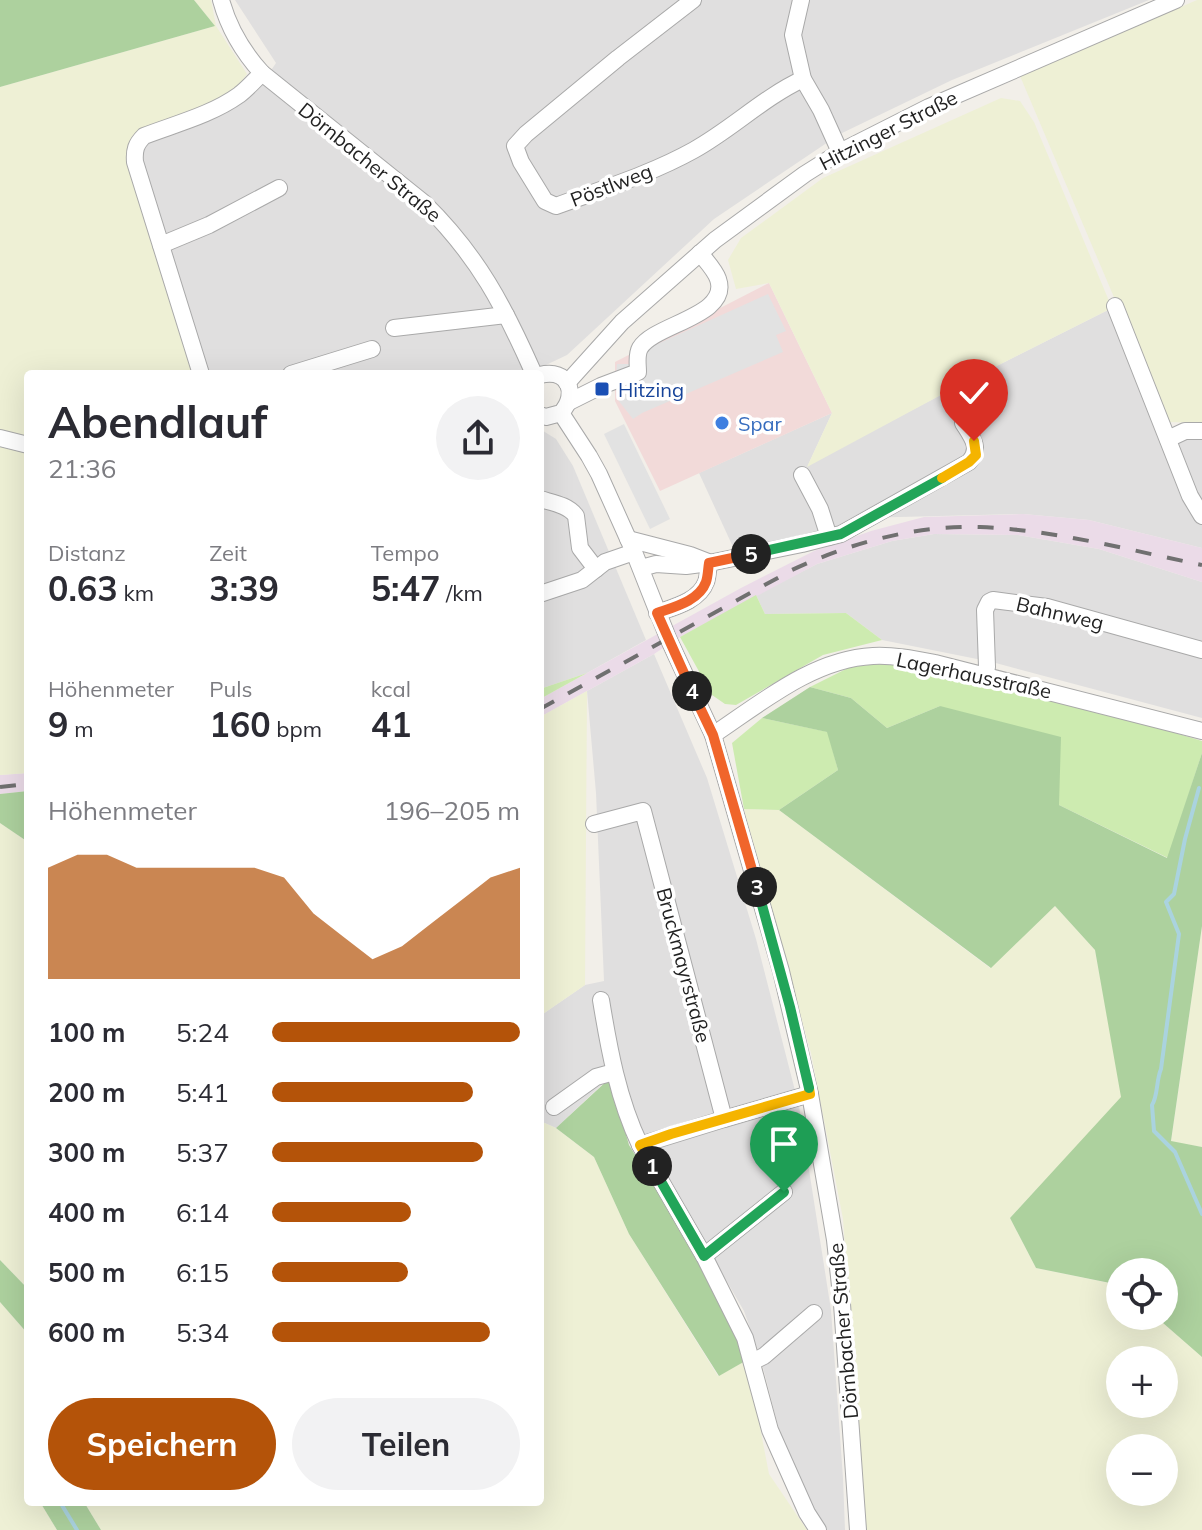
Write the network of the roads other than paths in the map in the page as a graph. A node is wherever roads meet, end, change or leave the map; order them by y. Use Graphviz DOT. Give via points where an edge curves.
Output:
graph roads {
  1 [pos="221,0"];
  2 [pos="693,0"];
  3 [pos="801,0"];
  4 [pos="1176,0"];
  5 [pos="262,73"];
  6 [pos="803,79"];
  7 [pos="840,152"];
  8 [pos="279,188"];
  9 [pos="161,245"];
  10 [pos="700,253"];
  11 [pos="1115,306"];
  12 [pos="506,315"];
  13 [pos="394,328"];
  14 [pos="372,349"];
  15 [pos="200,370"];
  16 [pos="304,370"];
  17 [pos="534,370"];
  18 [pos="544,374"];
  19 [pos="567,383"];
  20 [pos="565,408"];
  21 [pos="544,416"];
  22 [pos="963,423"];
  23 [pos="1202,431"];
  24 [pos="0,438"];
  25 [pos="1168,439"];
  26 [pos="24,444"];
  27 [pos="802,475"];
  28 [pos="544,500"];
  29 [pos="1202,516"];
  30 [pos="829,537"];
  31 [pos="631,546"];
  32 [pos="709,563"];
  33 [pos="641,568"];
  34 [pos="596,569"];
  35 [pos="544,593"];
  36 [pos="657,613"];
  37 [pos="1202,650"];
  38 [pos="985,676"];
  39 [pos="1202,731"];
  40 [pos="713,735"];
  41 [pos="594,824"];
  42 [pos="601,1000"];
  43 [pos="614,1072"];
  44 [pos="810,1094"];
  45 [pos="554,1107"];
  46 [pos="724,1119"];
  47 [pos="640,1145"];
  48 [pos="784,1192"];
  49 [pos="704,1256"];
  50 [pos="814,1313"];
  51 [pos="752,1362"];
  52 [pos="818,1530"];
  53 [pos="858,1530"];
  1 -- 5 [label="street, Dörnbacher Straße" via="235,38"];
  2 -- 6 [label="street, Pöstlweg" via="515,146 545,201 556,206 672,161"];
  3 -- 6 [label="street" via="793,35"];
  4 -- 7 [label="street, Hitzinger Straße" via="929,107"];
  5 -- 9 [label="street" via="231,101 137,143 135,162"];
  5 -- 12 [label="street, Dörnbacher Straße" via="449,227"];
  6 -- 7 [label="street"];
  7 -- 10 [label="street, Hitzinger Straße"];
  8 -- 9 [label="street"];
  9 -- 15 [label="street"];
  10 -- 19 [label="street, Hitzinger Straße" via="622,322"];
  10 -- 20 [label="street" via="719,280 718,296 707,309 647,339 638,351 638,372"];
  11 -- 25 [label="street"];
  12 -- 13 [label="street"];
  12 -- 17 [label="street, Dörnbacher Straße"];
  14 -- 16 [label="street"];
  18 -- 19 [label="street" via="556,374"];
  19 -- 20 [label="street"];
  20 -- 21 [label="street"];
  20 -- 31 [label="street, Dörnbacher Straße"];
  22 -- 30 [label="street" via="976,448 969,462"];
  23 -- 25 [label="street"];
  24 -- 26 [label="street"];
  25 -- 29 [label="street"];
  27 -- 30 [label="street"];
  28 -- 34 [label="street" via="574,513 580,548"];
  30 -- 32 [label="street"];
  31 -- 32 [label="street" via="681,552"];
  31 -- 33 [label="street, Dörnbacher Straße"];
  31 -- 34 [label="street"];
  32 -- 33 [label="street"];
  32 -- 36 [label="street" via="700,592"];
  33 -- 36 [label="street, Dörnbacher Straße"];
  34 -- 35 [label="street" via="582,580"];
  36 -- 40 [label="street, Dörnbacher Straße"];
  37 -- 38 [label="street, Bahnweg" via="1047,607 993,600 985,610"];
  38 -- 39 [label="street, Lagerhausstraße"];
  38 -- 40 [label="street, Lagerhausstraße" via="909,658 847,660 815,671"];
  40 -- 44 [label="street, Dörnbacher Straße" via="781,971"];
  41 -- 46 [label="street, Bruckmayrstraße" via="643,811"];
  42 -- 43 [label="street"];
  43 -- 45 [label="street" via="596,1077"];
  43 -- 47 [label="street"];
  44 -- 46 [label="street"];
  44 -- 53 [label="street, Dörnbacher Straße" via="842,1304"];
  46 -- 47 [label="street"];
  47 -- 49 [label="street"];
  48 -- 49 [label="street"];
  49 -- 51 [label="street"];
  50 -- 51 [label="street"];
  51 -- 52 [label="street" via="770,1430"];
}
